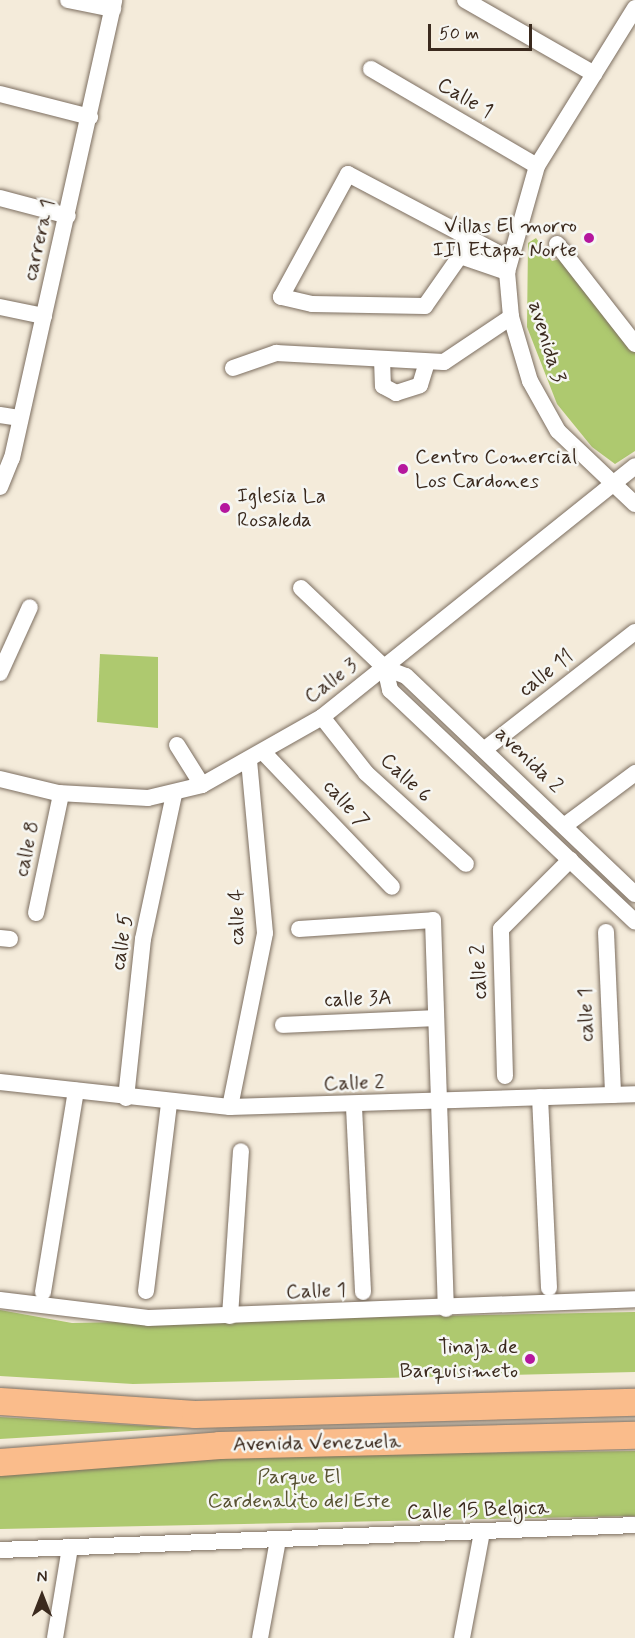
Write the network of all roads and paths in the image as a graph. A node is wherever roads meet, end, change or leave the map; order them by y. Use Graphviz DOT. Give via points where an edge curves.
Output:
graph roads {
  1 [pos="68,0"];
  2 [pos="465,0"];
  3 [pos="113,4"];
  4 [pos="635,8"];
  5 [pos="371,69"];
  6 [pos="594,74"];
  7 [pos="0,94"];
  8 [pos="90,117"];
  9 [pos="537,166"];
  10 [pos="0,198"];
  11 [pos="68,216"];
  12 [pos="465,239"];
  13 [pos="557,243"];
  14 [pos="460,256"];
  15 [pos="508,265"];
  16 [pos="0,307"];
  17 [pos="44,316"];
  18 [pos="511,317"];
  19 [pos="635,345"];
  20 [pos="382,360"];
  21 [pos="427,362"];
  22 [pos="233,368"];
  23 [pos="0,415"];
  24 [pos="19,418"];
  25 [pos="635,466"];
  26 [pos="612,483"];
  27 [pos="0,487"];
  28 [pos="635,504"];
  29 [pos="301,588"];
  30 [pos="30,607"];
  31 [pos="635,632"];
  32 [pos="385,668"];
  33 [pos="0,673"];
  34 [pos="322,717"];
  35 [pos="177,745"];
  36 [pos="485,749"];
  37 [pos="257,757"];
  38 [pos="635,773"];
  39 [pos="0,779"];
  40 [pos="202,785"];
  41 [pos="61,794"];
  42 [pos="174,795"];
  43 [pos="564,826"];
  44 [pos="570,860"];
  45 [pos="466,864"];
  46 [pos="392,887"];
  47 [pos="635,894"];
  48 [pos="36,913"];
  49 [pos="635,922"];
  50 [pos="299,928"];
  51 [pos="606,932"];
  52 [pos="435,1018"];
  53 [pos="283,1025"];
  54 [pos="505,1076"];
  55 [pos="0,1082"];
  56 [pos="76,1091"];
  57 [pos="635,1094"];
  58 [pos="614,1095"];
  59 [pos="540,1097"];
  60 [pos="126,1098"];
  61 [pos="442,1102"];
  62 [pos="169,1103"];
  63 [pos="230,1107"];
  64 [pos="354,1107"];
  65 [pos="241,1151"];
  66 [pos="549,1288"];
  67 [pos="146,1291"];
  68 [pos="43,1292"];
  69 [pos="363,1292"];
  70 [pos="635,1299"];
  71 [pos="0,1300"];
  72 [pos="446,1309"];
  73 [pos="230,1316"];
  74 [pos="3,1401"];
  75 [pos="635,1402"];
  76 [pos="635,1435"];
  77 [pos="0,1462"];
  78 [pos="635,1525"];
  79 [pos="482,1532"];
  80 [pos="278,1540"];
  81 [pos="70,1547"];
  82 [pos="0,1550"];
  83 [pos="55,1638"];
  84 [pos="260,1638"];
  85 [pos="462,1638"];
  1 -- 3 [label="street"];
  2 -- 6 [label="street"];
  3 -- 8 [label="street, carrera 1"];
  4 -- 6 [label="street, avenida 3"];
  5 -- 9 [label="street, Calle 1"];
  6 -- 9 [label="street, avenida 3"];
  7 -- 8 [label="street"];
  8 -- 11 [label="street, carrera 1"];
  9 -- 15 [label="street, avenida 3"];
  10 -- 11 [label="street"];
  11 -- 17 [label="street, carrera 1"];
  12 -- 14 [label="street"];
  12 -- 14 [label="street" via="348,174 281,297 312,304 425,306"];
  12 -- 15 [label="street"];
  13 -- 19 [label="street"];
  14 -- 15 [label="street"];
  15 -- 18 [label="street, avenida 3"];
  16 -- 17 [label="street"];
  17 -- 24 [label="street, carrera 1"];
  18 -- 21 [label="street" via="448,361"];
  18 -- 26 [label="street, avenida 3" via="531,381 558,430"];
  20 -- 21 [label="street"];
  20 -- 21 [label="street" via="383,386 396,393 420,385"];
  20 -- 22 [label="street" via="276,354"];
  23 -- 24 [label="street"];
  24 -- 27 [label="street, carrera 1"];
  25 -- 26 [label="street, Calle 3"];
  26 -- 28 [label="street, avenida 3"];
  26 -- 32 [label="street, Calle 3"];
  29 -- 32 [label="street"];
  30 -- 33 [label="street"];
  31 -- 36 [label="street, calle 11"];
  32 -- 34 [label="street, Calle 3"];
  32 -- 36 [label="street, avenida 2" via="406,676"];
  32 -- 44 [label="street" via="390,690"];
  34 -- 37 [label="street, Calle 3"];
  34 -- 45 [label="street, Calle 6" via="366,773"];
  35 -- 40 [label="street"];
  36 -- 43 [label="street, avenida 2"];
  37 -- 40 [label="street, Calle 3"];
  37 -- 46 [label="street, calle 7"];
  37 -- 63 [label="street, calle 4" via="264,933"];
  38 -- 43 [label="street"];
  39 -- 41 [label="street, Calle 3"];
  40 -- 42 [label="street, Calle 3"];
  41 -- 42 [label="street, Calle 3"];
  41 -- 48 [label="street, calle 8"];
  42 -- 60 [label="street, calle 5" via="143,939"];
  43 -- 47 [label="street, avenida 2"];
  44 -- 49 [label="street"];
  44 -- 54 [label="street, calle 2" via="501,929"];
  50 -- 52 [label="street" via="433,920"];
  51 -- 58 [label="street, calle 1"];
  52 -- 53 [label="street, calle 3A"];
  52 -- 61 [label="street"];
  55 -- 56 [label="street, Calle 2"];
  56 -- 60 [label="street, Calle 2"];
  56 -- 68 [label="street"];
  57 -- 58 [label="street, Calle 2"];
  58 -- 59 [label="street, Calle 2"];
  59 -- 61 [label="street, Calle 2"];
  59 -- 66 [label="street"];
  60 -- 62 [label="street, Calle 2"];
  61 -- 64 [label="street, Calle 2"];
  61 -- 72 [label="street"];
  62 -- 63 [label="street, Calle 2"];
  62 -- 67 [label="street"];
  63 -- 64 [label="street, Calle 2"];
  64 -- 69 [label="street, Calle 1"];
  65 -- 73 [label="street"];
  70 -- 72 [label="street, Calle 1"];
  71 -- 73 [label="street, Calle 1" via="147,1318"];
  72 -- 73 [label="street, Calle 1"];
  74 -- 75 [label="main road, Avenida Venezuela" via="195,1414"];
  76 -- 77 [label="main road, Avenida Venezuela" via="219,1446"];
  78 -- 79 [label="street, Calle 15 Belgica"];
  79 -- 80 [label="street, Calle 15 Belgica"];
  79 -- 85 [label="street"];
  80 -- 81 [label="street, Calle 15 Belgica"];
  80 -- 84 [label="street"];
  81 -- 82 [label="street, Calle 15 Belgica"];
  81 -- 83 [label="street"];
}
